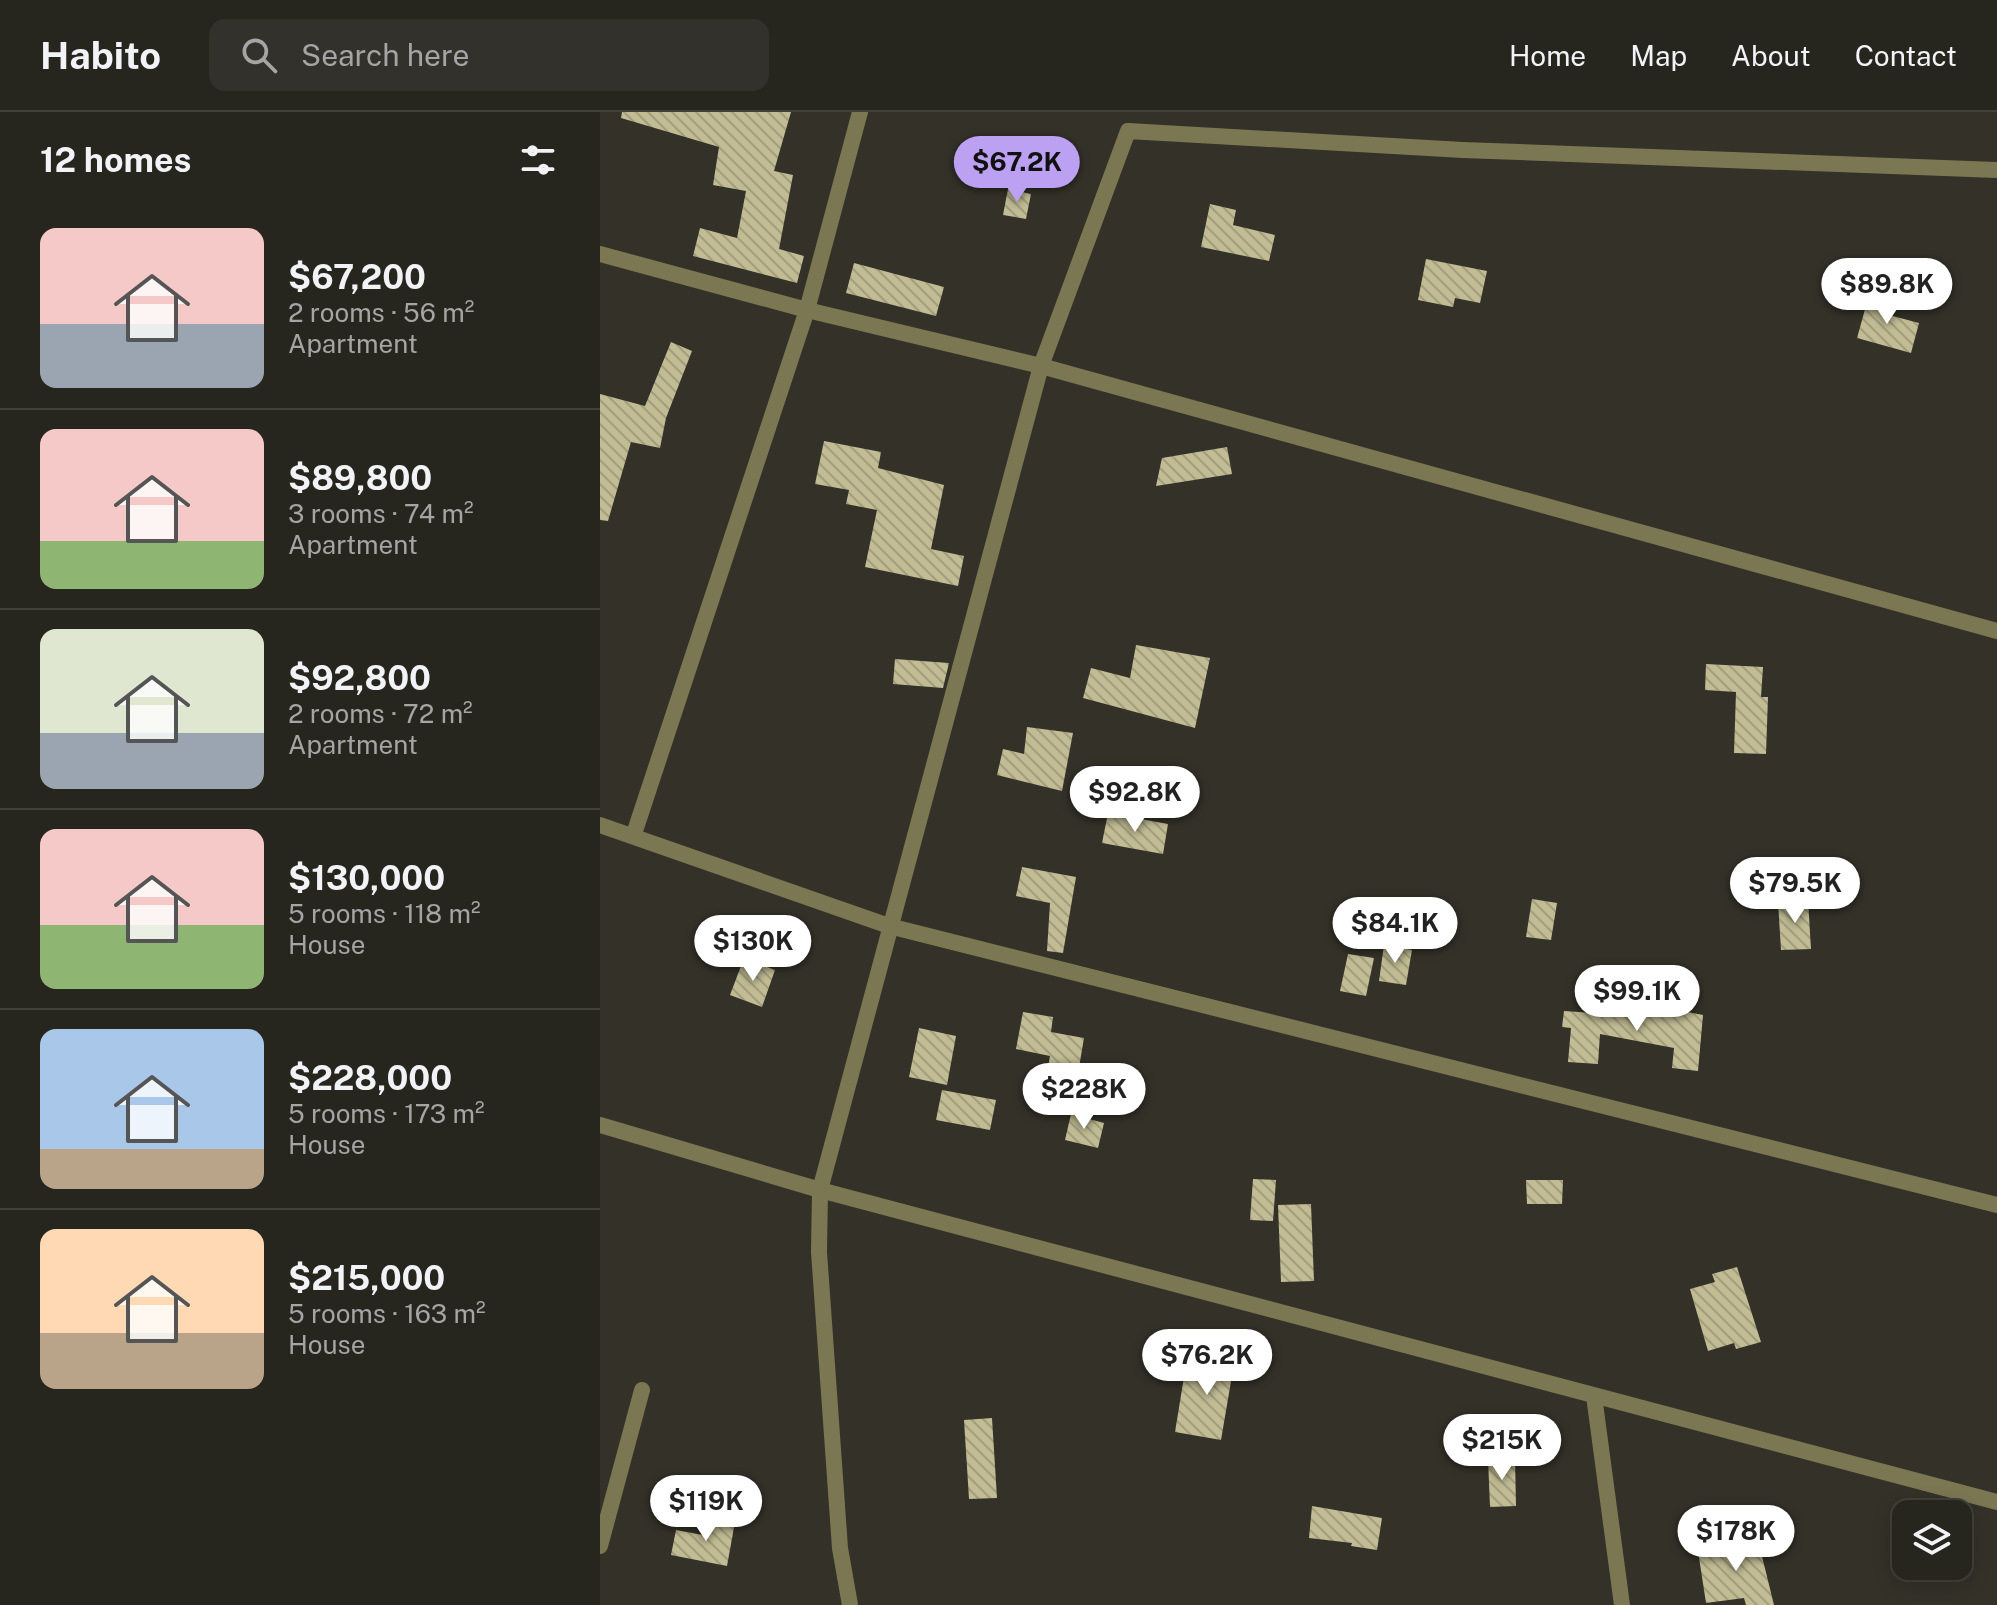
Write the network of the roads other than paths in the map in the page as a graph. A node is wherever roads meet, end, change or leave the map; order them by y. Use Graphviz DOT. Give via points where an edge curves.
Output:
graph roads {
  1 [pos="860,112"];
  2 [pos="1997,170"];
  3 [pos="600,254"];
  4 [pos="807,310"];
  5 [pos="1041,366"];
  6 [pos="1997,631"];
  7 [pos="600,825"];
  8 [pos="634,834"];
  9 [pos="889,926"];
  10 [pos="600,1125"];
  11 [pos="820,1190"];
  12 [pos="1997,1205"];
  13 [pos="642,1390"];
  14 [pos="1594,1396"];
  15 [pos="1997,1502"];
  16 [pos="600,1546"];
  17 [pos="850,1605"];
  18 [pos="1622,1605"];
  1 -- 4 [label="street"];
  2 -- 5 [label="street" via="1128,131"];
  3 -- 4 [label="street"];
  4 -- 5 [label="street"];
  4 -- 8 [label="street"];
  5 -- 6 [label="street"];
  5 -- 9 [label="street"];
  7 -- 8 [label="street"];
  8 -- 9 [label="street"];
  9 -- 11 [label="street"];
  9 -- 12 [label="street"];
  10 -- 11 [label="street"];
  11 -- 14 [label="street"];
  11 -- 17 [label="street" via="819,1252 840,1548"];
  13 -- 16 [label="street"];
  14 -- 15 [label="street"];
  14 -- 18 [label="street"];
}
